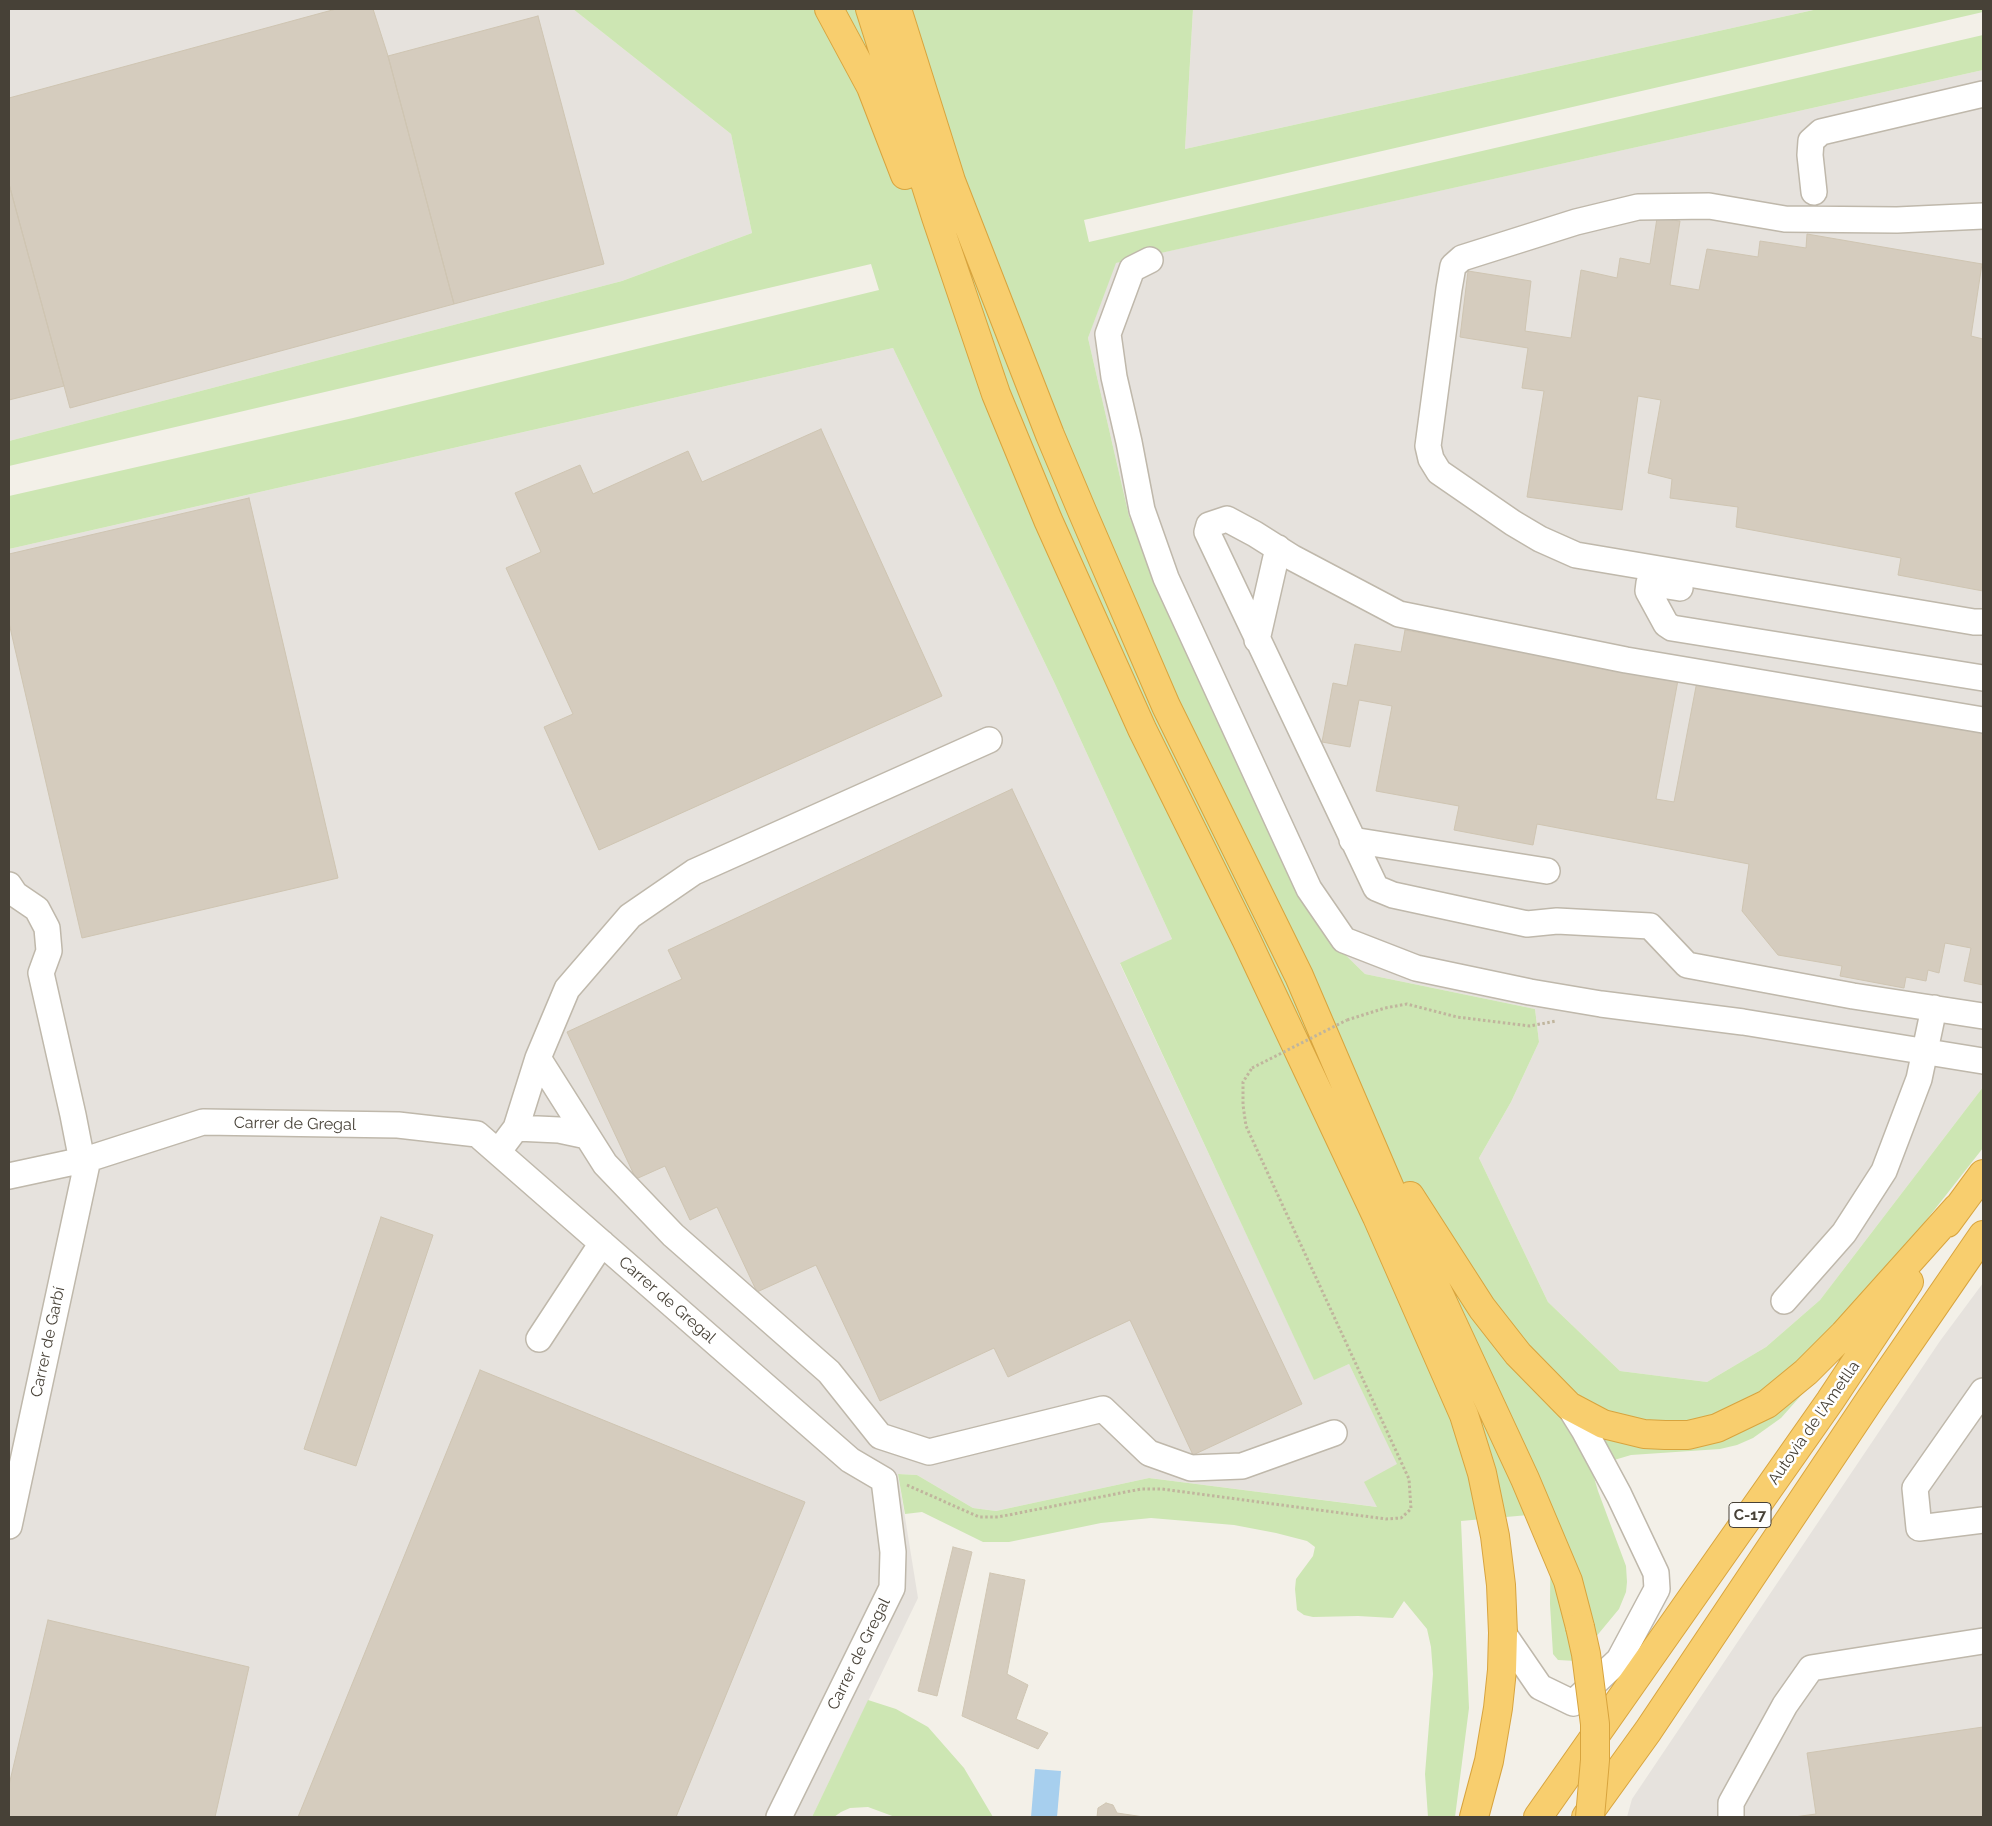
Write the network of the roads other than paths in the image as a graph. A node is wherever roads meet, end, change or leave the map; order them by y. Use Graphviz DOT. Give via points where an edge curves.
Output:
graph roads {
  1 [pos="829,9"];
  2 [pos="870,9"];
  3 [pos="897,9"];
  4 [pos="917,9"];
  5 [pos="1983,94"];
  6 [pos="1814,192"];
  7 [pos="1983,216"];
  8 [pos="1150,260"];
  9 [pos="989,275"];
  10 [pos="996,394"];
  11 [pos="1278,548"];
  12 [pos="1983,622"];
  13 [pos="1983,639"];
  14 [pos="1257,640"];
  15 [pos="1983,678"];
  16 [pos="1983,720"];
  17 [pos="989,740"];
  18 [pos="1352,840"];
  19 [pos="1547,871"];
  20 [pos="9,885"];
  21 [pos="1934,1008"];
  22 [pos="1983,1016"];
  23 [pos="1924,1052"];
  24 [pos="538,1058"];
  25 [pos="1983,1061"];
  26 [pos="1350,1094"];
  27 [pos="516,1128"];
  28 [pos="587,1136"];
  29 [pos="498,1152"];
  30 [pos="85,1160"];
  31 [pos="1983,1174"];
  32 [pos="9,1176"];
  33 [pos="1957,1208"];
  34 [pos="1983,1235"];
  35 [pos="602,1243"];
  36 [pos="1784,1301"];
  37 [pos="538,1338"];
  38 [pos="1983,1391"];
  39 [pos="1569,1406"];
  40 [pos="1334,1434"];
  41 [pos="1983,1520"];
  42 [pos="9,1526"];
  43 [pos="1503,1633"];
  44 [pos="1983,1641"];
  45 [pos="779,1817"];
  46 [pos="1474,1817"];
  47 [pos="1538,1817"];
  48 [pos="1586,1817"];
  49 [pos="1590,1817"];
  50 [pos="1731,1817"];
  1 -- 10 [label="highway" via="871,87 957,313"];
  2 -- 10 [label="highway"];
  3 -- 9 [label="highway" via="951,181"];
  4 -- 9 [label="highway"];
  5 -- 6 [label="street" via="1820,132 1810,141"];
  7 -- 12 [label="street" via="1897,220 1785,219 1709,206 1638,207 1576,222 1462,258 1453,266 1428,446 1430,459 1439,472 1513,523 1576,555"];
  8 -- 23 [label="street" via="1132,269 1108,334 1142,510 1166,578 1309,889 1344,940 1416,968 1530,992"];
  9 -- 26 [label="highway" via="1050,435 1166,706 1299,976"];
  10 -- 43 [label="highway" via="1094,624 1368,1199 1464,1415 1482,1473 1495,1536"];
  11 -- 14 [label="street"];
  11 -- 14 [label="street" via="1227,519 1209,524 1206,532"];
  11 -- 16 [label="street" via="1399,614 1626,660"];
  13 -- 15 [label="street" via="1658,584 1650,583 1648,591 1666,624 1672,628"];
  14 -- 18 [label="street"];
  17 -- 24 [label="street" via="694,872 630,916 567,989"];
  18 -- 19 [label="street"];
  18 -- 21 [label="street" via="1376,888 1393,895 1527,924 1556,921 1650,926 1687,966"];
  20 -- 30 [label="street" via="15,894 37,909 47,928 49,951 41,974"];
  21 -- 22 [label="street"];
  21 -- 23 [label="street"];
  23 -- 25 [label="street"];
  23 -- 36 [label="street" via="1919,1079 1884,1170 1844,1233"];
  24 -- 27 [label="street"];
  24 -- 28 [label="street"];
  26 -- 39 [label="highway" via="1419,1211 1482,1308 1518,1354"];
  26 -- 49 [label="highway, bridge" via="1568,1581 1586,1654 1595,1724"];
  27 -- 28 [label="street" via="559,1130"];
  27 -- 29 [label="street"];
  28 -- 40 [label="street" via="605,1164 673,1235 830,1372 880,1436 928,1452 1103,1409 1149,1453 1192,1468 1242,1466"];
  29 -- 30 [label="street, Carrer de Gregal" via="477,1134 398,1125 203,1122"];
  29 -- 35 [label="street, Carrer de Gregal"];
  30 -- 32 [label="street, Carrer de Gregal"];
  30 -- 42 [label="street, Carrer de Garbí"];
  31 -- 33 [label="highway, Autovia de l'Ametlla / C-17"];
  33 -- 39 [label="highway" via="1806,1372 1767,1404 1744,1417 1688,1435 1644,1434 1603,1424"];
  33 -- 47 [label="highway, Autovia de l'Ametlla / C-17" via="1830,1401"];
  34 -- 48 [label="highway, Autovia de l'Ametlla / C-17" via="1648,1731"];
  35 -- 37 [label="street"];
  35 -- 45 [label="street, Carrer de Gregal" via="850,1460 884,1480 892,1552 892,1588"];
  38 -- 41 [label="street" via="1915,1488 1920,1528"];
  39 -- 43 [label="street" via="1589,1438 1648,1556 1656,1573 1657,1589 1619,1660 1573,1703 1540,1687"];
  43 -- 46 [label="highway" via="1496,1717 1489,1761"];
  44 -- 50 [label="street" via="1811,1668 1785,1705 1731,1803"];
}
